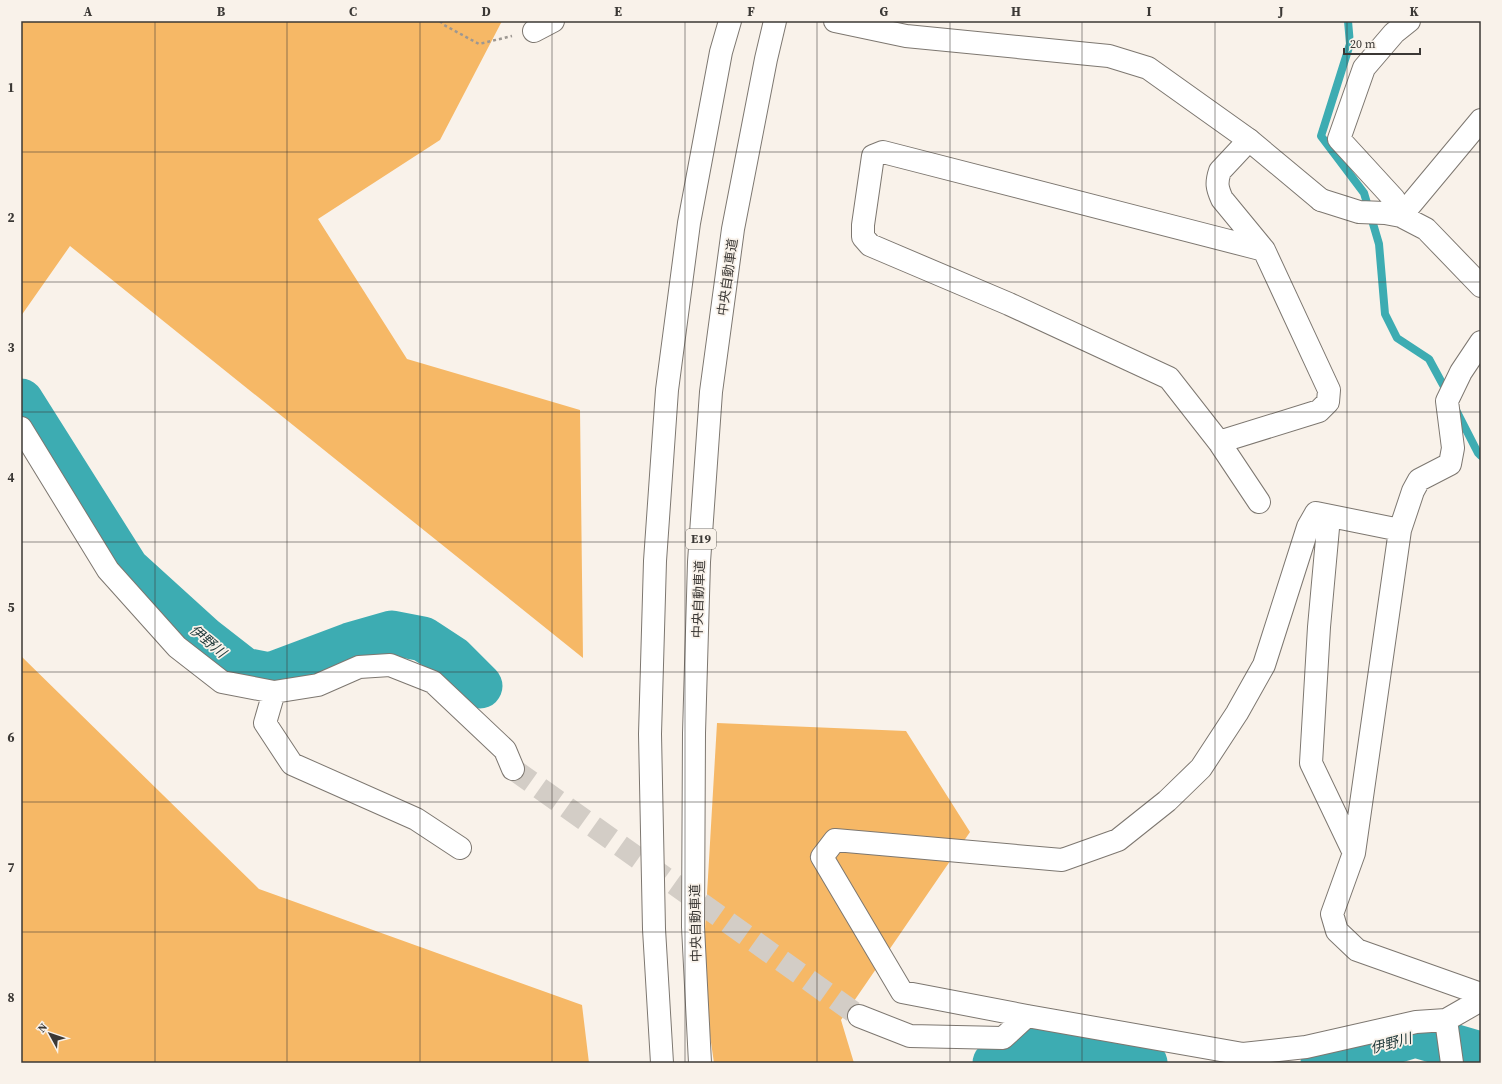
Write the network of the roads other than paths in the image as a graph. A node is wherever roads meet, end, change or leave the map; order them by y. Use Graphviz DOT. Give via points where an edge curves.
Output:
graph roads {
  1 [pos="553,21"];
  2 [pos="730,21"];
  3 [pos="775,21"];
  4 [pos="835,21"];
  5 [pos="1409,21"];
  6 [pos="534,31"];
  7 [pos="1481,120"];
  8 [pos="1249,140"];
  9 [pos="1393,214"];
  10 [pos="1264,250"];
  11 [pos="1481,286"];
  12 [pos="1481,342"];
  13 [pos="21,428"];
  14 [pos="1219,442"];
  15 [pos="1259,502"];
  16 [pos="1329,517"];
  17 [pos="1400,530"];
  18 [pos="274,692"];
  19 [pos="513,769"];
  20 [pos="460,848"];
  21 [pos="1354,853"];
  22 [pos="1481,994"];
  23 [pos="1481,1000"];
  24 [pos="859,1016"];
  25 [pos="1027,1016"];
  26 [pos="1446,1020"];
  27 [pos="662,1063"];
  28 [pos="700,1063"];
  29 [pos="1452,1063"];
  1 -- 6 [label="main road"];
  2 -- 27 [label="main road" via="721,52 689,223 667,390 656,554 650,734 654,929"];
  3 -- 28 [label="main road, 中央自動車道 / E19" via="733,229 710,400 699,562 694,733 693,927"];
  4 -- 8 [label="main road" via="906,36 1109,56 1148,68"];
  5 -- 9 [label="main road" via="1394,33 1364,68 1339,139 1394,199"];
  7 -- 9 [label="main road"];
  8 -- 9 [label="main road" via="1321,200 1359,212"];
  8 -- 10 [label="main road" via="1220,171 1217,189 1222,199"];
  9 -- 11 [label="main road" via="1426,229"];
  10 -- 14 [label="main road" via="1329,390 1328,402 1319,411"];
  10 -- 14 [label="main road" via="883,152 873,156 863,225 863,237 870,245 1009,304 1169,378"];
  12 -- 17 [label="main road" via="1461,372 1447,402 1453,448 1450,464 1419,480"];
  13 -- 18 [label="main road" via="108,570 177,647 222,682"];
  14 -- 15 [label="main road"];
  16 -- 17 [label="main road"];
  16 -- 21 [label="main road" via="1311,763"];
  16 -- 25 [label="main road" via="1316,513 1308,527 1264,664 1237,713 1205,762 1167,801 1118,840 1062,860 835,840 822,857 902,992"];
  17 -- 21 [label="main road"];
  18 -- 19 [label="main road" via="318,685 359,667 390,665 433,682 505,750"];
  18 -- 20 [label="main road" via="266,723 292,764 416,820"];
  21 -- 22 [label="main road" via="1332,914 1337,931 1356,950"];
  23 -- 26 [label="main road"];
  24 -- 25 [label="main road" via="910,1036 1003,1038"];
  25 -- 26 [label="main road" via="1242,1054 1306,1047 1416,1022"];
  26 -- 29 [label="main road"];
}
